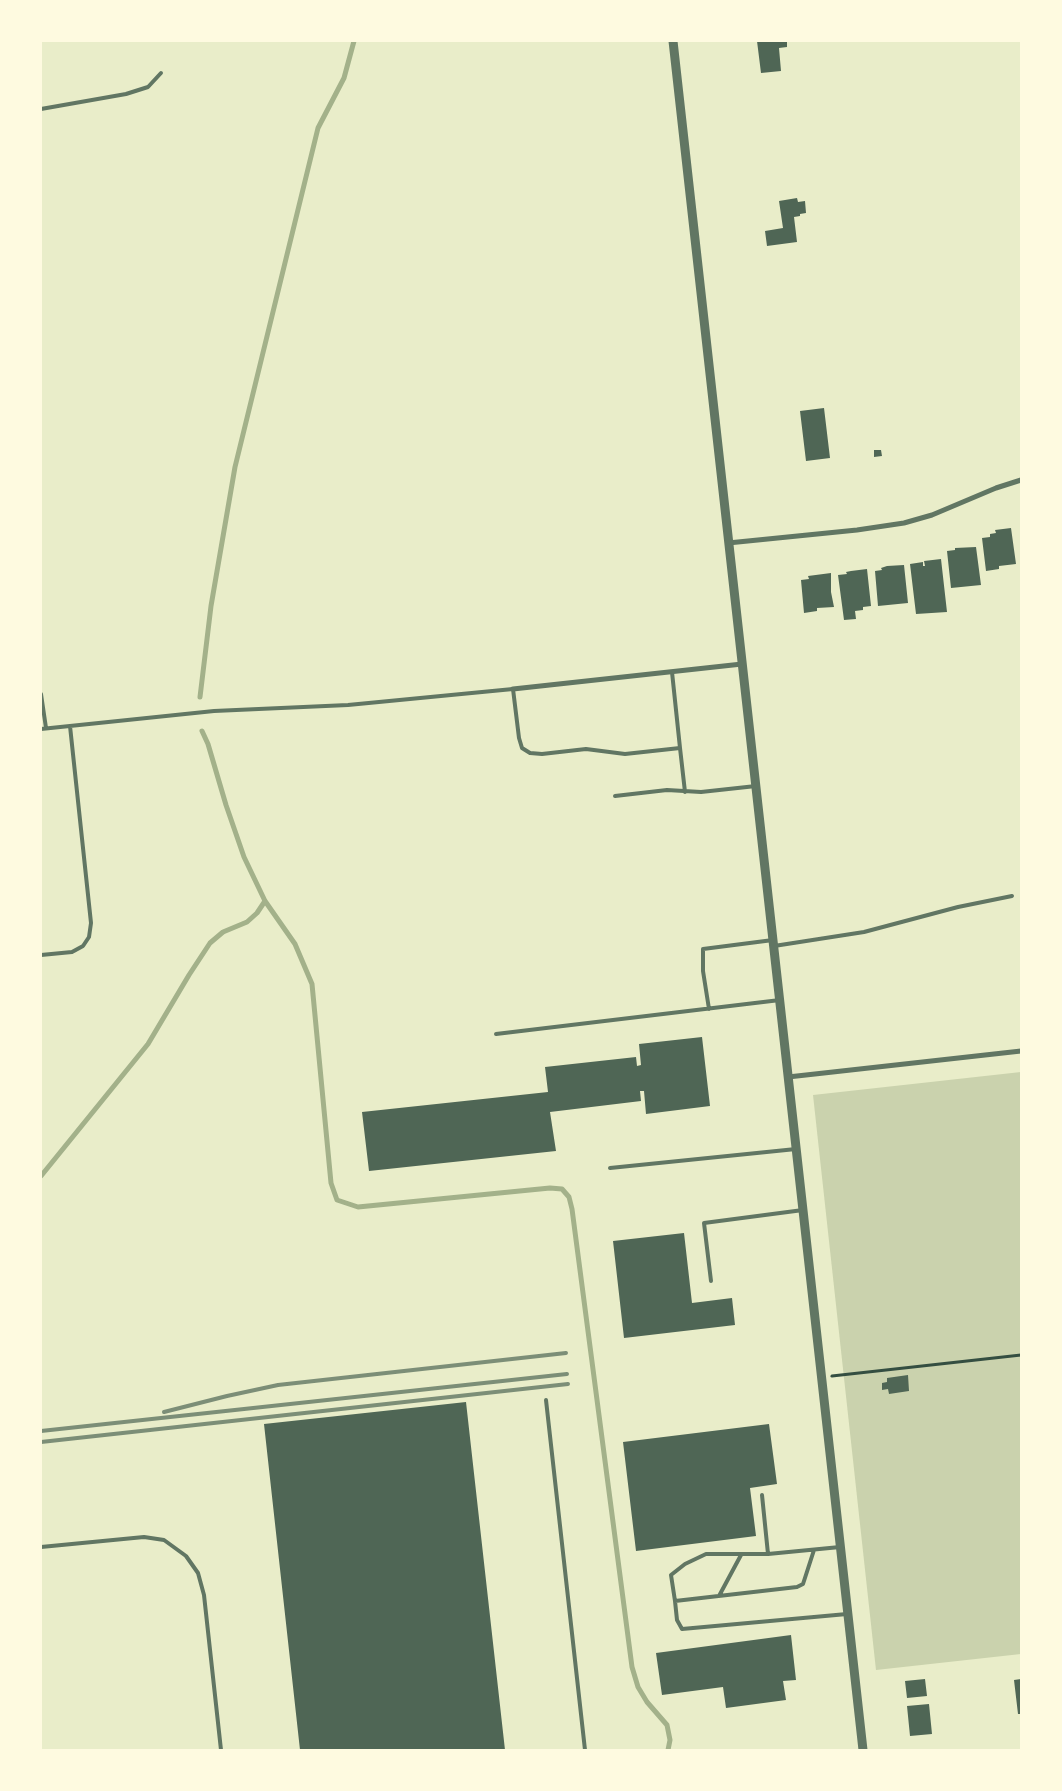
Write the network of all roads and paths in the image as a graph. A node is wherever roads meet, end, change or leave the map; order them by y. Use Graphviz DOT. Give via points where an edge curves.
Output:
graph roads {
  1 [pos="672,41"];
  2 [pos="161,73"];
  3 [pos="41,109"];
  4 [pos="1021,480"];
  5 [pos="728,543"];
  6 [pos="742,664"];
  7 [pos="672,672"];
  8 [pos="513,689"];
  9 [pos="41,694"];
  10 [pos="70,726"];
  11 [pos="44,728"];
  12 [pos="680,748"];
  13 [pos="756,786"];
  14 [pos="685,792"];
  15 [pos="614,796"];
  16 [pos="1012,896"];
  17 [pos="774,943"];
  18 [pos="41,955"];
  19 [pos="780,1000"];
  20 [pos="710,1009"];
  21 [pos="496,1034"];
  22 [pos="1021,1051"];
  23 [pos="788,1077"];
  24 [pos="796,1149"];
  25 [pos="610,1168"];
  26 [pos="803,1210"];
  27 [pos="711,1281"];
  28 [pos="1021,1355"];
  29 [pos="821,1377"];
  30 [pos="546,1400"];
  31 [pos="762,1495"];
  32 [pos="41,1547"];
  33 [pos="840,1547"];
  34 [pos="814,1550"];
  35 [pos="768,1554"];
  36 [pos="741,1555"];
  37 [pos="718,1596"];
  38 [pos="675,1601"];
  39 [pos="848,1614"];
  40 [pos="221,1750"];
  41 [pos="585,1750"];
  42 [pos="863,1750"];
  1 -- 5 [label="street"];
  2 -- 3 [label="lane" via="148,87 126,94"];
  4 -- 5 [label="street" via="904,524"];
  5 -- 6 [label="street"];
  6 -- 7 [label="street"];
  6 -- 13 [label="street"];
  7 -- 8 [label="street"];
  7 -- 12 [label="lane"];
  8 -- 10 [label="lane" via="356,704 214,711"];
  8 -- 12 [label="lane" via="519,738 522,748 530,754 586,748 625,754"];
  9 -- 11 [label="lane"];
  10 -- 11 [label="lane"];
  10 -- 18 [label="lane" via="91,923 89,937 83,946 72,952"];
  12 -- 14 [label="lane"];
  13 -- 14 [label="lane"];
  13 -- 17 [label="street"];
  14 -- 15 [label="lane" via="667,790"];
  16 -- 17 [label="lane" via="864,932"];
  17 -- 19 [label="street"];
  17 -- 20 [label="lane" via="703,949 703,971"];
  19 -- 20 [label="lane"];
  19 -- 23 [label="street"];
  20 -- 21 [label="lane"];
  22 -- 23 [label="street"];
  23 -- 24 [label="street"];
  24 -- 25 [label="lane"];
  24 -- 26 [label="street"];
  26 -- 27 [label="lane" via="704,1222"];
  26 -- 29 [label="street"];
  28 -- 29 [label="path"];
  29 -- 33 [label="street"];
  30 -- 41 [label="lane"];
  31 -- 35 [label="lane"];
  32 -- 40 [label="lane" via="144,1537 164,1540 186,1556 198,1572 204,1595"];
  33 -- 34 [label="lane"];
  33 -- 39 [label="street"];
  34 -- 35 [label="lane"];
  34 -- 37 [label="lane" via="803,1584 798,1587"];
  35 -- 36 [label="lane"];
  36 -- 37 [label="lane"];
  36 -- 38 [label="lane" via="706,1554 685,1564 671,1575"];
  37 -- 38 [label="lane"];
  38 -- 39 [label="lane" via="677,1620 682,1629"];
  39 -- 42 [label="street"];
}
